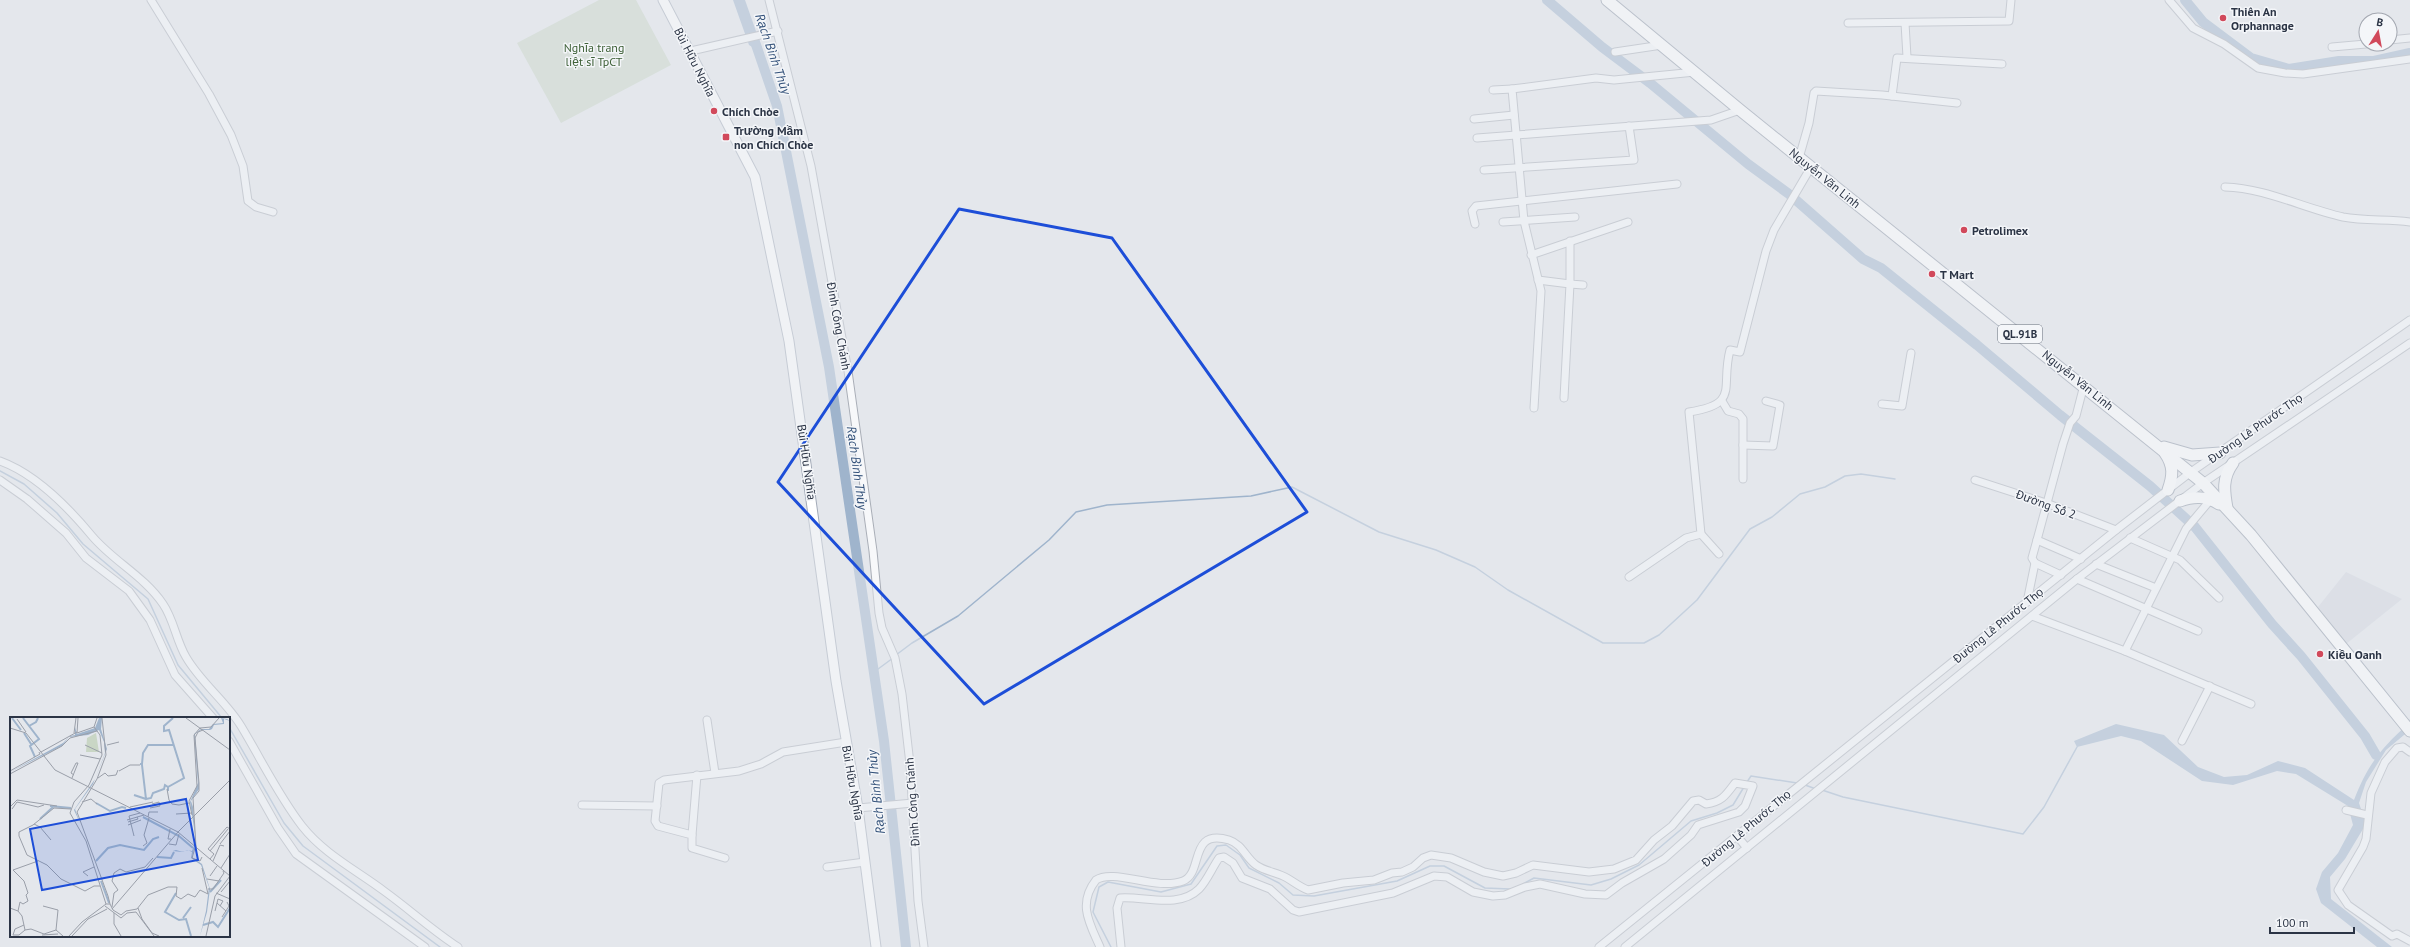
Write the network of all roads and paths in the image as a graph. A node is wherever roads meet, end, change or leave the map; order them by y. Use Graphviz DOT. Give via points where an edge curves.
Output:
graph roads {
  1 [pos="151,0"];
  2 [pos="663,0"];
  3 [pos="769,0"];
  4 [pos="1607,0"];
  5 [pos="2010,0"];
  6 [pos="2169,0"];
  7 [pos="1848,23"];
  8 [pos="1906,23"];
  9 [pos="778,31"];
  10 [pos="2410,38"];
  11 [pos="2398,39"];
  12 [pos="2358,44"];
  13 [pos="1662,45"];
  14 [pos="2332,46"];
  15 [pos="691,51"];
  16 [pos="1615,52"];
  17 [pos="1907,57"];
  18 [pos="2410,59"];
  19 [pos="2002,64"];
  20 [pos="1695,72"];
  21 [pos="1512,89"];
  22 [pos="1493,90"];
  23 [pos="1892,96"];
  24 [pos="1957,103"];
  25 [pos="1740,110"];
  26 [pos="1514,115"];
  27 [pos="1474,119"];
  28 [pos="1629,126"];
  29 [pos="1515,134"];
  30 [pos="1477,138"];
  31 [pos="1800,158"];
  32 [pos="1811,167"];
  33 [pos="1519,168"];
  34 [pos="1484,170"];
  35 [pos="1677,184"];
  36 [pos="2225,187"];
  37 [pos="1522,200"];
  38 [pos="272,212"];
  39 [pos="1575,217"];
  40 [pos="1524,221"];
  41 [pos="1503,222"];
  42 [pos="1628,222"];
  43 [pos="2410,222"];
  44 [pos="1475,224"];
  45 [pos="1570,241"];
  46 [pos="1531,255"];
  47 [pos="1538,280"];
  48 [pos="1570,284"];
  49 [pos="1583,285"];
  50 [pos="2410,320"];
  51 [pos="2410,343"];
  52 [pos="1911,353"];
  53 [pos="2084,385"];
  54 [pos="1564,398"];
  55 [pos="1722,401"];
  56 [pos="1766,401"];
  57 [pos="1882,404"];
  58 [pos="1534,408"];
  59 [pos="1743,445"];
  60 [pos="2161,447"];
  61 [pos="2220,452"];
  62 [pos="0,461"];
  63 [pos="2232,463"];
  64 [pos="2191,472"];
  65 [pos="1743,479"];
  66 [pos="0,480"];
  67 [pos="1975,480"];
  68 [pos="2203,483"];
  69 [pos="2168,490"];
  70 [pos="2212,497"];
  71 [pos="2180,501"];
  72 [pos="2046,503"];
  73 [pos="2227,508"];
  74 [pos="2116,530"];
  75 [pos="1701,534"];
  76 [pos="2130,538"];
  77 [pos="2037,540"];
  78 [pos="1720,554"];
  79 [pos="2172,556"];
  80 [pos="2081,559"];
  81 [pos="2035,563"];
  82 [pos="2096,564"];
  83 [pos="2061,574"];
  84 [pos="1629,577"];
  85 [pos="2076,579"];
  86 [pos="2156,588"];
  87 [pos="2219,598"];
  88 [pos="2027,602"];
  89 [pos="2145,608"];
  90 [pos="2032,616"];
  91 [pos="2000,624"];
  92 [pos="2198,631"];
  93 [pos="2008,635"];
  94 [pos="2125,651"];
  95 [pos="2210,686"];
  96 [pos="2251,704"];
  97 [pos="212,717"];
  98 [pos="707,720"];
  99 [pos="2410,731"];
  100 [pos="2182,741"];
  101 [pos="846,742"];
  102 [pos="230,743"];
  103 [pos="2410,752"];
  104 [pos="715,773"];
  105 [pos="697,775"];
  106 [pos="913,803"];
  107 [pos="582,805"];
  108 [pos="657,806"];
  109 [pos="858,808"];
  110 [pos="2346,810"];
  111 [pos="2365,814"];
  112 [pos="692,835"];
  113 [pos="1737,836"];
  114 [pos="1748,848"];
  115 [pos="725,858"];
  116 [pos="865,862"];
  117 [pos="827,867"];
  118 [pos="2410,942"];
  119 [pos="425,947"];
  120 [pos="458,947"];
  121 [pos="876,947"];
  122 [pos="924,947"];
  123 [pos="1100,947"];
  124 [pos="1121,947"];
  125 [pos="1599,947"];
  126 [pos="1625,947"];
  1 -- 38 [label="street" via="231,135 243,166 248,201 256,207"];
  2 -- 15 [label="main road, Bùi Hữu Nghĩa"];
  3 -- 9 [label="street, Đinh Công Chánh"];
  4 -- 13 [label="highway, Nguyễn Văn Linh / QL.91B"];
  5 -- 8 [label="street" via="2009,21"];
  6 -- 18 [label="street" via="2189,25 2224,44 2258,68 2303,74"];
  7 -- 8 [label="street"];
  8 -- 17 [label="street"];
  9 -- 15 [label="street"];
  9 -- 106 [label="street, Đinh Công Chánh" via="810,166 850,382 879,613 882,628 894,656 905,716"];
  10 -- 11 [label="street"];
  12 -- 14 [label="street"];
  13 -- 16 [label="street"];
  13 -- 20 [label="highway, Nguyễn Văn Linh / QL.91B"];
  15 -- 101 [label="main road, Bùi Hữu Nghĩa" via="756,178 789,341"];
  17 -- 19 [label="street"];
  17 -- 23 [label="street" via="1897,58"];
  20 -- 21 [label="street" via="1614,80 1596,78"];
  20 -- 25 [label="highway, Nguyễn Văn Linh / QL.91B"];
  21 -- 22 [label="street"];
  21 -- 26 [label="street"];
  23 -- 24 [label="street"];
  23 -- 31 [label="street" via="1815,91 1810,123"];
  25 -- 28 [label="street" via="1711,120"];
  25 -- 31 [label="highway, Nguyễn Văn Linh / QL.91B"];
  26 -- 27 [label="street"];
  26 -- 29 [label="street"];
  28 -- 29 [label="street"];
  28 -- 33 [label="street" via="1634,160"];
  29 -- 30 [label="street"];
  29 -- 33 [label="street"];
  31 -- 32 [label="highway, Nguyễn Văn Linh / QL.91B"];
  32 -- 53 [label="highway, Nguyễn Văn Linh / QL.91B"];
  32 -- 55 [label="street" via="1774,230 1766,251 1740,352 1730,350"];
  33 -- 34 [label="street"];
  33 -- 37 [label="street"];
  35 -- 37 [label="street" via="1604,194"];
  36 -- 43 [label="street" via="2246,188 2344,217"];
  37 -- 40 [label="street"];
  37 -- 44 [label="street" via="1474,207"];
  39 -- 40 [label="street"];
  40 -- 41 [label="street"];
  40 -- 46 [label="street"];
  42 -- 45 [label="street"];
  45 -- 46 [label="street"];
  45 -- 48 [label="street"];
  46 -- 47 [label="street"];
  47 -- 48 [label="street"];
  47 -- 58 [label="street" via="1541,297"];
  48 -- 49 [label="street"];
  48 -- 54 [label="street"];
  50 -- 61 [label="street, Đường Lê Phước Thọ"];
  51 -- 63 [label="street, Đường Lê Phước Thọ"];
  52 -- 57 [label="street" via="1902,406"];
  53 -- 60 [label="highway, Nguyễn Văn Linh / QL.91B"];
  53 -- 72 [label="street"];
  55 -- 59 [label="street" via="1728,411 1743,418"];
  55 -- 75 [label="street" via="1712,407 1689,412 1688,417"];
  56 -- 59 [label="street" via="1780,405 1773,446"];
  59 -- 65 [label="street"];
  60 -- 61 [label="highway" via="2192,455"];
  60 -- 64 [label="highway, Nguyễn Văn Linh / QL.91B"];
  60 -- 69 [label="highway" via="2172,468"];
  61 -- 64 [label="street, Đường Lê Phước Thọ"];
  62 -- 120 [label="street" via="26,475 72,512 119,563 145,582 172,620 185,655 194,670 241,726 260,763 312,838 335,858 382,889"];
  63 -- 68 [label="street, Đường Lê Phước Thọ"];
  63 -- 73 [label="highway" via="2225,479"];
  64 -- 68 [label="highway, Nguyễn Văn Linh / QL.91B"];
  64 -- 69 [label="street, Đường Lê Phước Thọ"];
  66 -- 97 [label="street" via="28,499 66,533 86,558 129,591 150,620 175,674"];
  67 -- 72 [label="street, Đường Số 2"];
  68 -- 70 [label="highway, Nguyễn Văn Linh / QL.91B"];
  68 -- 71 [label="street, Đường Lê Phước Thọ"];
  69 -- 74 [label="street, Đường Lê Phước Thọ"];
  70 -- 71 [label="highway" via="2193,497"];
  70 -- 73 [label="highway, Nguyễn Văn Linh / QL.91B"];
  70 -- 79 [label="street" via="2186,529"];
  71 -- 76 [label="street, Đường Lê Phước Thọ"];
  72 -- 74 [label="street, Đường Số 2"];
  72 -- 77 [label="street"];
  73 -- 99 [label="highway, Nguyễn Văn Linh / QL.91B"];
  74 -- 80 [label="street, Đường Lê Phước Thọ"];
  75 -- 78 [label="street"];
  75 -- 84 [label="street" via="1686,538"];
  76 -- 79 [label="street"];
  76 -- 82 [label="street, Đường Lê Phước Thọ"];
  77 -- 80 [label="street"];
  77 -- 81 [label="street" via="2032,558"];
  79 -- 86 [label="street"];
  79 -- 87 [label="street" via="2180,560"];
  80 -- 83 [label="street, Đường Lê Phước Thọ"];
  81 -- 83 [label="street"];
  81 -- 88 [label="street"];
  82 -- 85 [label="street, Đường Lê Phước Thọ"];
  82 -- 86 [label="street"];
  83 -- 88 [label="street, Đường Lê Phước Thọ"];
  85 -- 89 [label="street"];
  85 -- 90 [label="street, Đường Lê Phước Thọ"];
  86 -- 89 [label="street"];
  88 -- 91 [label="street, Đường Lê Phước Thọ"];
  89 -- 92 [label="street"];
  89 -- 94 [label="street"];
  90 -- 93 [label="street, Đường Lê Phước Thọ"];
  90 -- 94 [label="street"];
  91 -- 93 [label="street"];
  91 -- 113 [label="street, Đường Lê Phước Thọ"];
  93 -- 114 [label="street, Đường Lê Phước Thọ"];
  94 -- 95 [label="street"];
  95 -- 96 [label="street"];
  95 -- 100 [label="street"];
  98 -- 104 [label="street"];
  101 -- 104 [label="street" via="783,752 761,764 739,771"];
  101 -- 109 [label="main road, Bùi Hữu Nghĩa"];
  102 -- 119 [label="street" via="278,828 296,854"];
  103 -- 111 [label="street" via="2397,748 2387,758 2371,793"];
  104 -- 105 [label="street"];
  105 -- 108 [label="street" via="660,781"];
  105 -- 112 [label="street"];
  106 -- 109 [label="street"];
  106 -- 122 [label="street, Đinh Công Chánh" via="918,901"];
  107 -- 108 [label="street"];
  108 -- 112 [label="street" via="655,821 658,826"];
  109 -- 116 [label="main road, Bùi Hữu Nghĩa"];
  110 -- 111 [label="street"];
  111 -- 118 [label="street" via="2366,839 2339,885 2338,892 2354,910 2392,936 2397,934"];
  112 -- 115 [label="street" via="692,848"];
  113 -- 114 [label="street"];
  113 -- 125 [label="street, Đường Lê Phước Thọ"];
  114 -- 126 [label="street, Đường Lê Phước Thọ"];
  116 -- 117 [label="street"];
  116 -- 121 [label="main road, Bùi Hữu Nghĩa"];
  123 -- 124 [label="street" via="1087,916 1089,893 1096,880 1110,875 1142,882 1183,880 1190,876 1201,846 1210,840 1221,839 1235,843 1255,864 1308,890 1374,880 1402,872 1431,855 1451,858 1484,872 1503,876 1516,873 1533,864 1579,871 1603,871 1636,860 1654,840 1672,826 1693,801 1699,800 1706,804 1717,801 1726,797 1735,783 1753,786 1748,800 1739,812 1698,825 1691,835 1664,859 1606,895 1585,894 1540,884 1525,887 1505,896 1493,896 1473,892 1447,877 1434,876 1393,893 1299,912 1293,910 1270,889 1242,878 1233,863 1224,857 1219,858 1202,886 1191,894 1169,900 1120,898 1117,908"];
}
